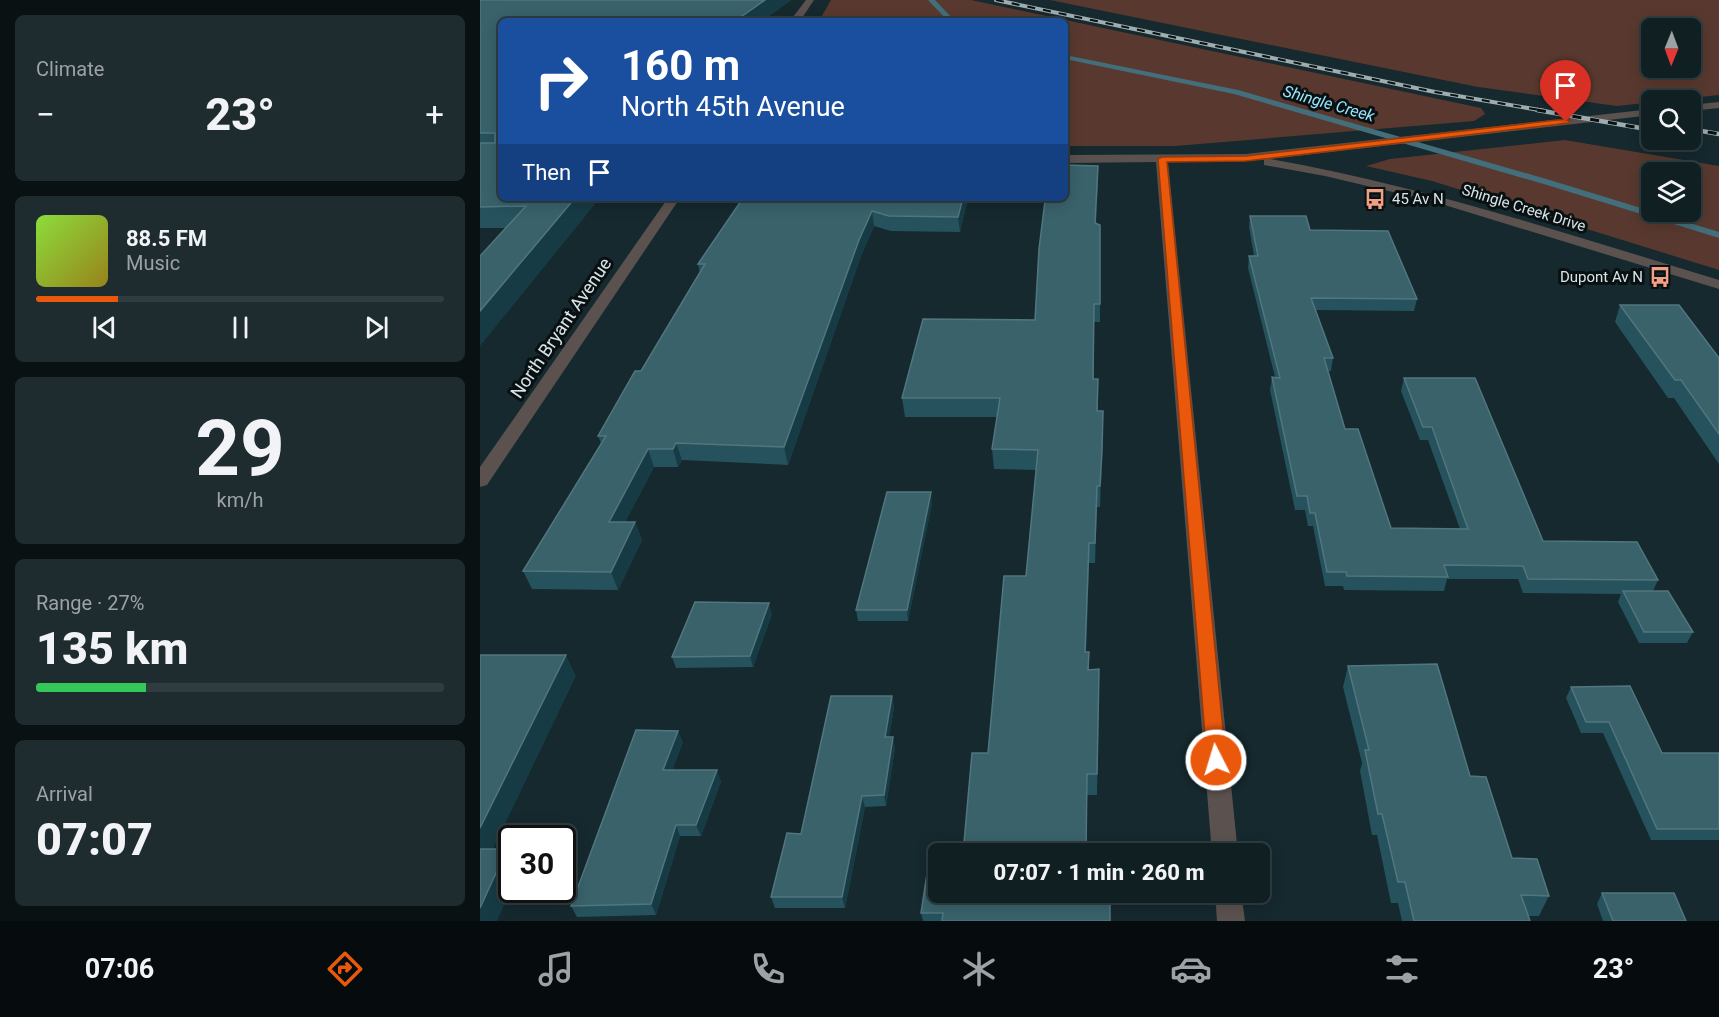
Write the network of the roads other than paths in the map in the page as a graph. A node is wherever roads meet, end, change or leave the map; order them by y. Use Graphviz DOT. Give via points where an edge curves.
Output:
graph roads {
  1 [pos="810,0"];
  2 [pos="797,18"];
  3 [pos="1719,105"];
  4 [pos="1701,107"];
  5 [pos="1641,113"];
  6 [pos="1246,158"];
  7 [pos="1068,159"];
  8 [pos="1162,159"];
  9 [pos="672,201"];
  10 [pos="1719,285"];
  11 [pos="480,481"];
  12 [pos="1224,843"];
  13 [pos="1229,903"];
  14 [pos="1231,921"];
  1 -- 2 [label="street"];
  3 -- 4 [label="street"];
  5 -- 6 [label="street"];
  6 -- 8 [label="street"];
  6 -- 10 [label="street, Shingle Creek Drive" via="1406,190"];
  7 -- 8 [label="street"];
  8 -- 12 [label="street"];
  9 -- 11 [label="street, North Bryant Avenue"];
  13 -- 14 [label="street"];
}
